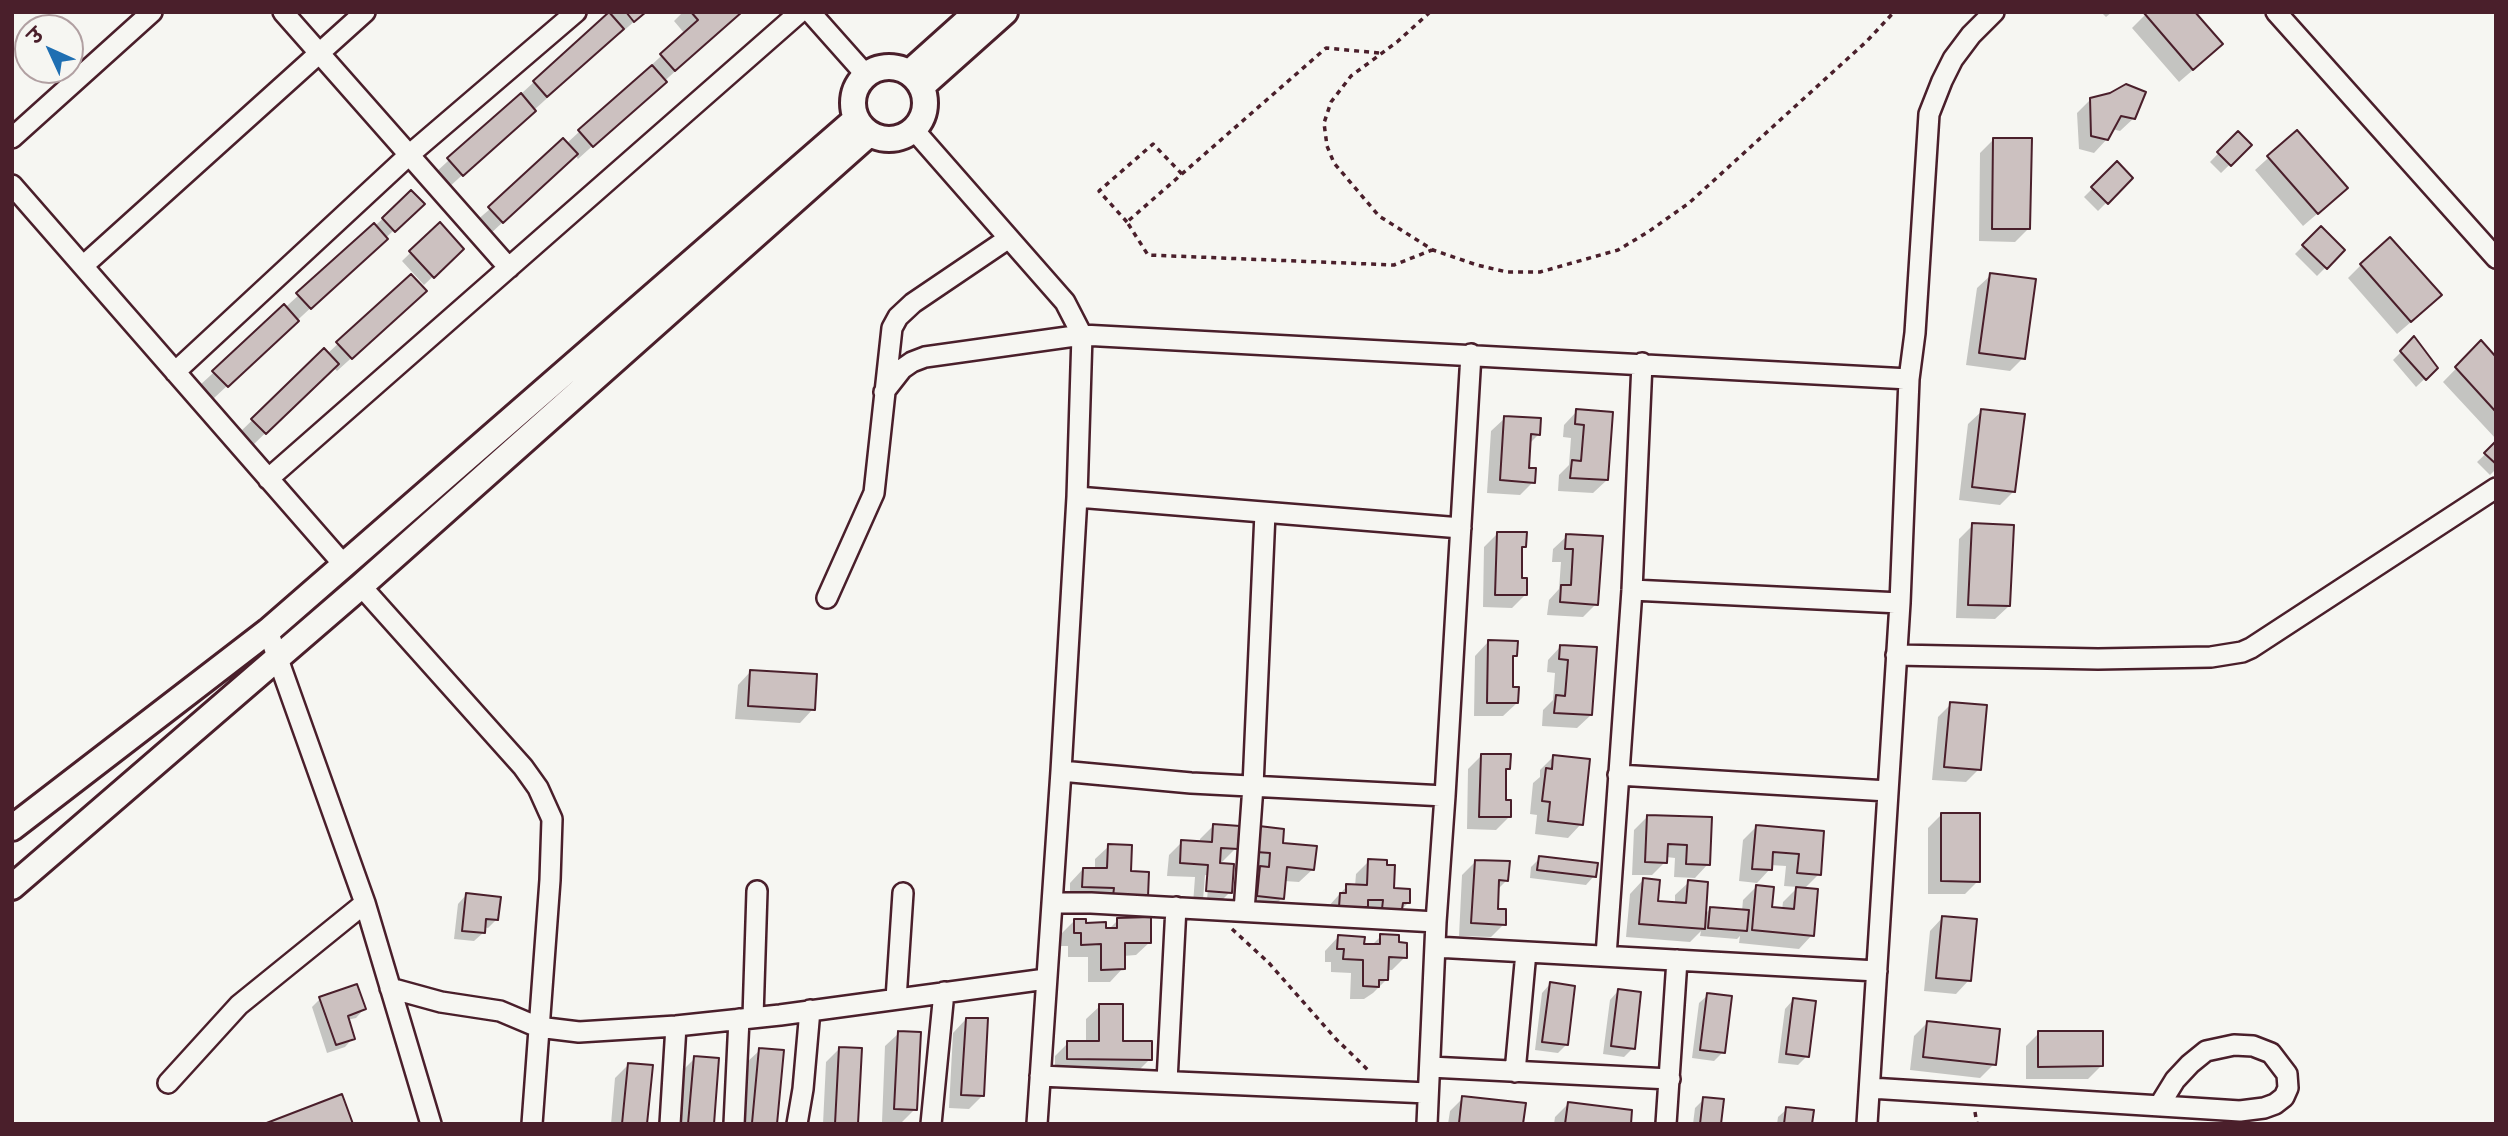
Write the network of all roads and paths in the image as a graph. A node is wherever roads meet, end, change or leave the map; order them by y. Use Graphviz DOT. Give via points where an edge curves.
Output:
graph roads {
  1 [pos="152,12"];
  2 [pos="283,12"];
  3 [pos="365,12"];
  4 [pos="576,12"];
  5 [pos="800,12"];
  6 [pos="810,12"];
  7 [pos="976,12"];
  8 [pos="1005,12"];
  9 [pos="1430,12"];
  10 [pos="1894,12"];
  11 [pos="1994,12"];
  12 [pos="2276,12"];
  13 [pos="320,54"];
  14 [pos="1381,54"];
  15 [pos="866,75"];
  16 [pos="915,80"];
  17 [pos="863,127"];
  18 [pos="914,130"];
  19 [pos="12,138"];
  20 [pos="409,155"];
  21 [pos="1182,174"];
  22 [pos="12,184"];
  23 [pos="1127,222"];
  24 [pos="1009,238"];
  25 [pos="1433,250"];
  26 [pos="2496,258"];
  27 [pos="83,266"];
  28 [pos="509,268"];
  29 [pos="1082,335"];
  30 [pos="1471,354"];
  31 [pos="1642,363"];
  32 [pos="175,372"];
  33 [pos="1909,379"];
  34 [pos="884,392"];
  35 [pos="268,480"];
  36 [pos="2496,488"];
  37 [pos="1077,497"];
  38 [pos="1265,513"];
  39 [pos="1461,528"];
  40 [pos="344,565"];
  41 [pos="361,586"];
  42 [pos="1632,590"];
  43 [pos="827,598"];
  44 [pos="1900,603"];
  45 [pos="268,631"];
  46 [pos="1896,655"];
  47 [pos="278,657"];
  48 [pos="1061,771"];
  49 [pos="1618,775"];
  50 [pos="1253,786"];
  51 [pos="1888,791"];
  52 [pos="1445,796"];
  53 [pos="12,828"];
  54 [pos="12,887"];
  55 [pos="757,891"];
  56 [pos="903,893"];
  57 [pos="1053,902"];
  58 [pos="365,903"];
  59 [pos="1176,907"];
  60 [pos="1211,910"];
  61 [pos="1244,911"];
  62 [pos="1436,922"];
  63 [pos="1435,947"];
  64 [pos="1526,952"];
  65 [pos="1606,956"];
  66 [pos="1677,960"];
  67 [pos="1877,971"];
  68 [pos="1046,979"];
  69 [pos="390,988"];
  70 [pos="944,992"];
  71 [pos="896,999"];
  72 [pos="810,1010"];
  73 [pos="746,1018"];
  74 [pos="676,1026"];
  75 [pos="538,1027"];
  76 [pos="1430,1067"];
  77 [pos="1515,1072"];
  78 [pos="1040,1076"];
  79 [pos="1670,1079"];
  80 [pos="1167,1081"];
  81 [pos="168,1083"];
  82 [pos="1870,1088"];
  83 [pos="1388,1091"];
  84 [pos="1428,1093"];
  85 [pos="2159,1106"];
  86 [pos="431,1124"];
  87 [pos="532,1124"];
  88 [pos="670,1124"];
  89 [pos="734,1124"];
  90 [pos="797,1124"];
  91 [pos="931,1124"];
  92 [pos="1037,1124"];
  93 [pos="1427,1124"];
  94 [pos="1666,1124"];
  95 [pos="1867,1124"];
  1 -- 19 [label="street"];
  2 -- 13 [label="street"];
  3 -- 13 [label="street"];
  4 -- 20 [label="street"];
  5 -- 28 [label="street"];
  6 -- 15 [label="street"];
  7 -- 16 [label="main road"];
  8 -- 16 [label="main road"];
  9 -- 14 [label="path"];
  10 -- 25 [label="path" via="1689,203 1618,250 1540,272 1507,272"];
  11 -- 33 [label="street" via="1953,59 1930,114"];
  12 -- 26 [label="street"];
  13 -- 20 [label="street"];
  13 -- 27 [label="street"];
  14 -- 21 [label="path" via="1326,48"];
  14 -- 25 [label="path" via="1351,76 1331,102 1324,123 1327,146 1334,163 1379,216"];
  15 -- 16 [label="main road" via="895,67"];
  15 -- 17 [label="main road" via="853,100"];
  16 -- 18 [label="main road" via="925,96 924,114"];
  17 -- 18 [label="main road" via="884,139 900,138"];
  17 -- 40 [label="main road"];
  17 -- 41 [label="main road"];
  18 -- 24 [label="street"];
  20 -- 28 [label="street"];
  20 -- 32 [label="street"];
  21 -- 23 [label="path"];
  21 -- 23 [label="path" via="1153,144 1099,191"];
  22 -- 27 [label="street"];
  23 -- 25 [label="path" via="1148,255 1395,265"];
  24 -- 29 [label="street" via="1065,302"];
  24 -- 34 [label="street" via="898,317 888,345"];
  27 -- 32 [label="street"];
  28 -- 35 [label="street"];
  29 -- 30 [label="street"];
  29 -- 34 [label="street" via="925,356 902,369"];
  29 -- 37 [label="street"];
  30 -- 31 [label="street"];
  30 -- 39 [label="street"];
  31 -- 33 [label="street"];
  31 -- 42 [label="street"];
  32 -- 35 [label="street"];
  33 -- 44 [label="street"];
  34 -- 43 [label="street" via="874,493"];
  35 -- 40 [label="street"];
  36 -- 46 [label="street" via="2242,652 2098,659"];
  37 -- 38 [label="street"];
  37 -- 48 [label="street"];
  38 -- 39 [label="street"];
  38 -- 50 [label="street"];
  39 -- 52 [label="street"];
  40 -- 45 [label="main road"];
  41 -- 47 [label="main road"];
  41 -- 75 [label="street" via="523,767 546,803 552,820 550,880"];
  42 -- 44 [label="street"];
  42 -- 49 [label="street"];
  44 -- 46 [label="street"];
  45 -- 47 [label="street"];
  45 -- 53 [label="main road"];
  46 -- 51 [label="street"];
  47 -- 54 [label="main road"];
  47 -- 58 [label="street"];
  48 -- 50 [label="street"];
  48 -- 57 [label="street"];
  49 -- 51 [label="street"];
  49 -- 65 [label="street"];
  50 -- 52 [label="street"];
  50 -- 61 [label="street"];
  51 -- 67 [label="street"];
  52 -- 62 [label="street"];
  55 -- 73 [label="street"];
  56 -- 71 [label="street"];
  57 -- 59 [label="street"];
  57 -- 68 [label="street"];
  58 -- 69 [label="street"];
  58 -- 81 [label="street" via="239,1005"];
  59 -- 60 [label="street"];
  59 -- 80 [label="street"];
  60 -- 61 [label="street"];
  60 -- 83 [label="path" via="1269,963"];
  61 -- 62 [label="street"];
  62 -- 63 [label="street"];
  63 -- 64 [label="street"];
  63 -- 76 [label="street"];
  64 -- 65 [label="street"];
  64 -- 77 [label="street"];
  65 -- 66 [label="street"];
  66 -- 67 [label="street"];
  66 -- 79 [label="street"];
  67 -- 82 [label="street"];
  68 -- 70 [label="street"];
  68 -- 78 [label="street"];
  69 -- 75 [label="street" via="500,1011"];
  69 -- 86 [label="street"];
  70 -- 71 [label="street"];
  70 -- 91 [label="street"];
  71 -- 72 [label="street"];
  72 -- 73 [label="street"];
  72 -- 90 [label="street"];
  73 -- 74 [label="street"];
  73 -- 89 [label="street"];
  74 -- 75 [label="street" via="579,1032"];
  74 -- 88 [label="street"];
  75 -- 87 [label="street"];
  76 -- 77 [label="street"];
  76 -- 84 [label="street"];
  77 -- 79 [label="street"];
  78 -- 80 [label="street"];
  78 -- 92 [label="street"];
  79 -- 94 [label="street"];
  80 -- 83 [label="street"];
  82 -- 85 [label="street"];
  82 -- 95 [label="street"];
  83 -- 84 [label="street"];
  84 -- 93 [label="street"];
  85 -- 85 [label="street" via="2264,1108 2284,1097 2287,1074 2271,1053 2253,1046 2206,1051 2175,1080"];
}
